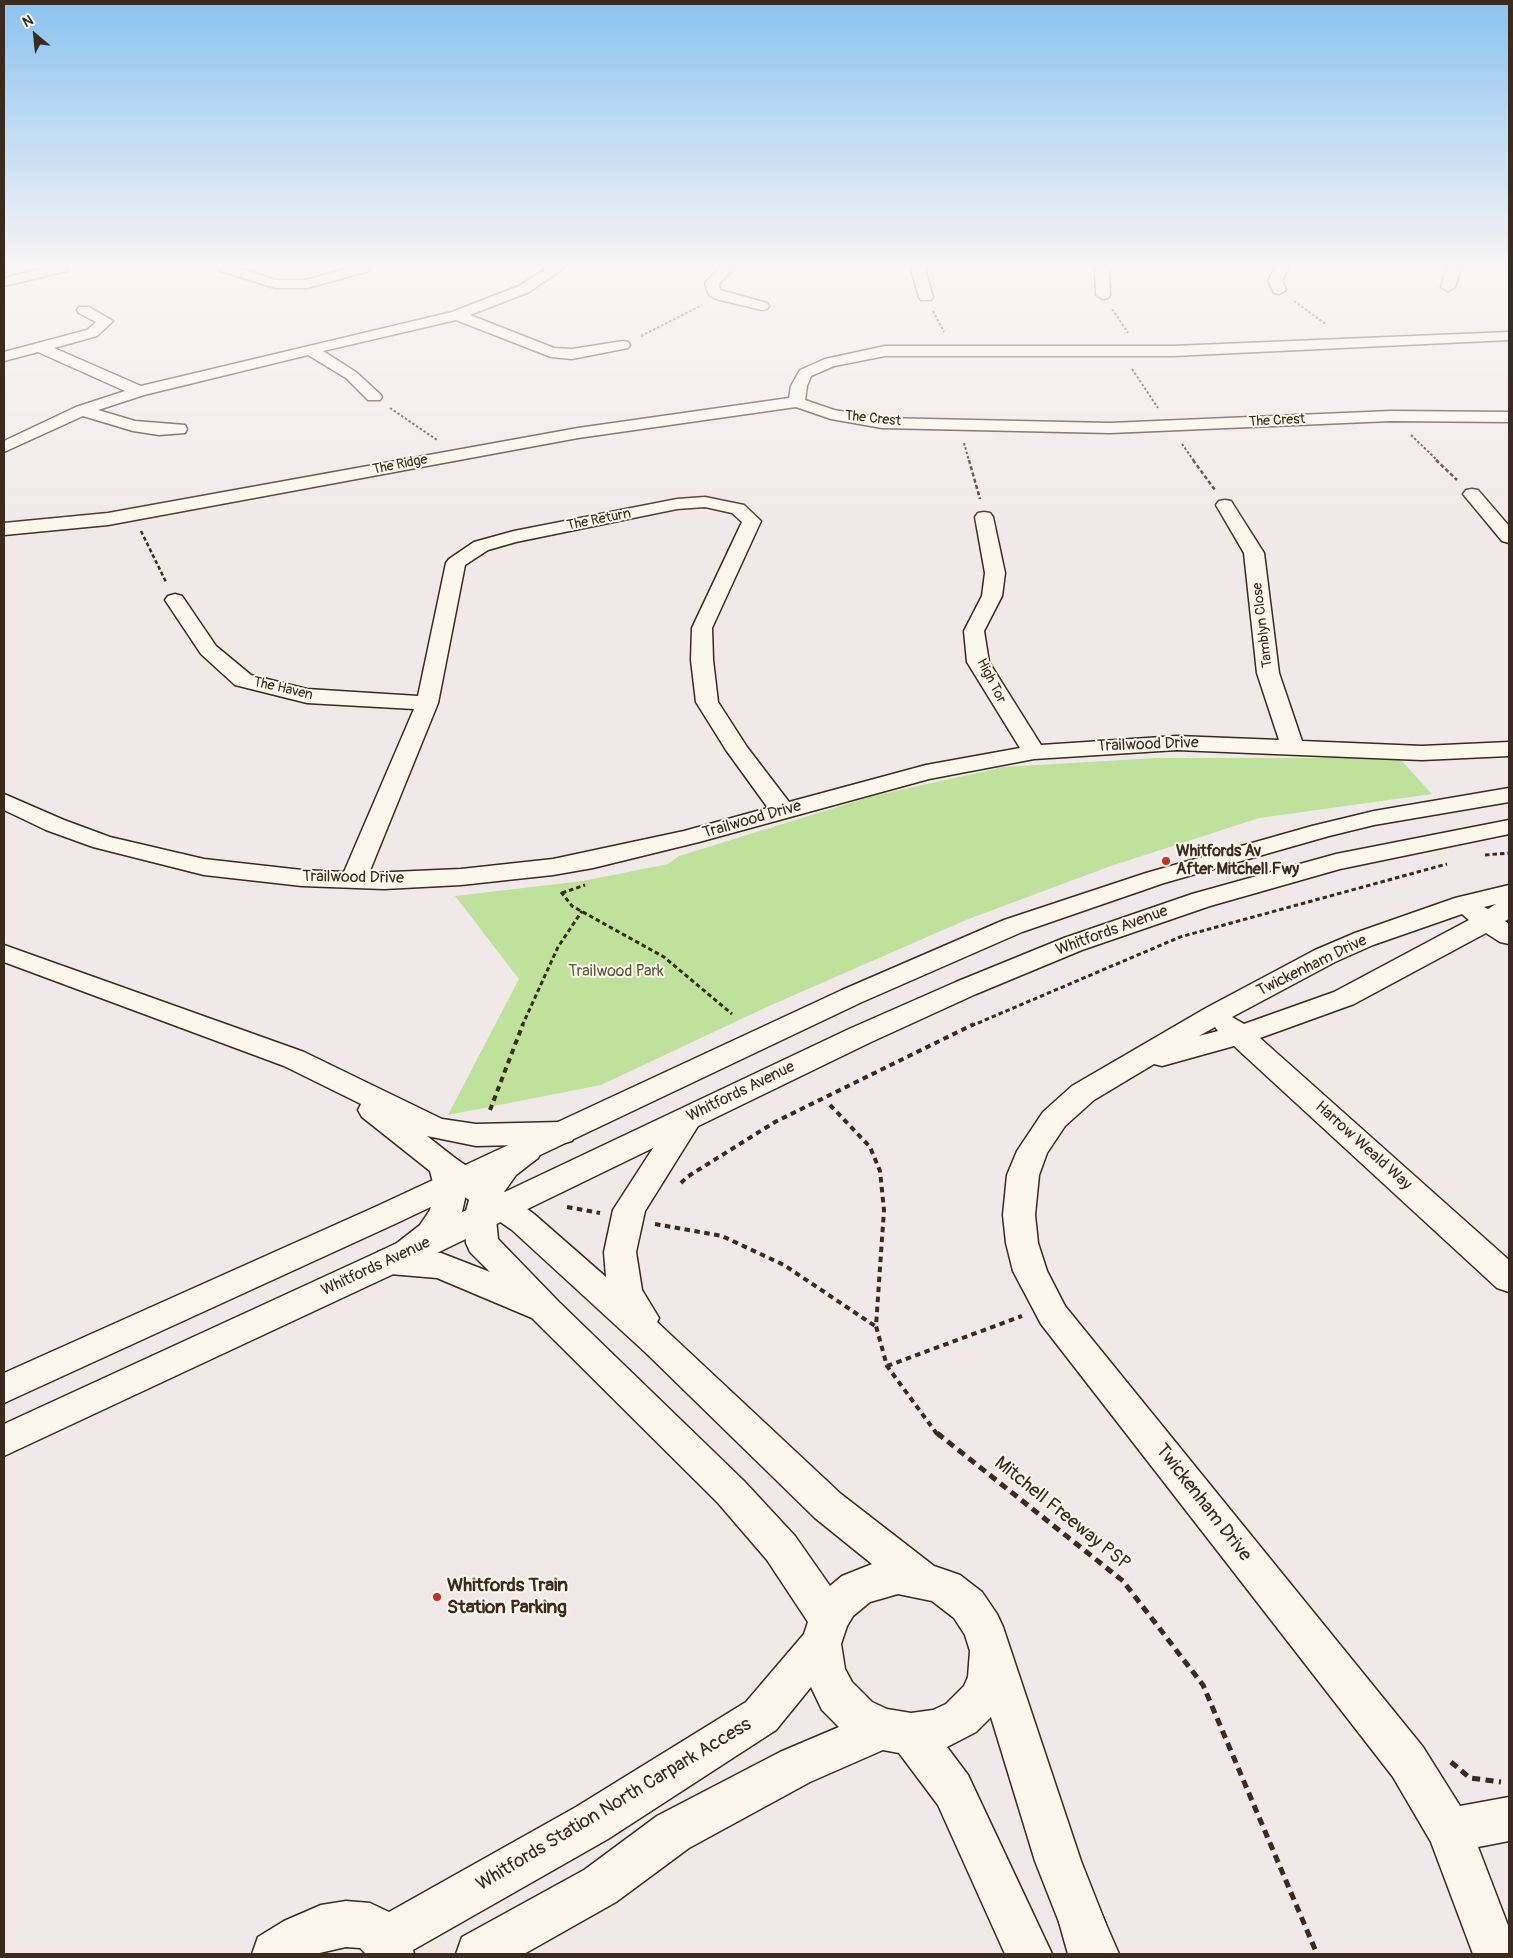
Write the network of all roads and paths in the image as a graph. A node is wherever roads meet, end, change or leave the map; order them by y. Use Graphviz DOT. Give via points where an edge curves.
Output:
graph roads {
  1 [pos="67,359"];
  2 [pos="271,359"];
  3 [pos="325,359"];
  4 [pos="842,359"];
  5 [pos="139,391"];
  6 [pos="374,397"];
  7 [pos="797,402"];
  8 [pos="82,410"];
  9 [pos="1391,416"];
  10 [pos="1509,417"];
  11 [pos="959,425"];
  12 [pos="179,429"];
  13 [pos="4,447"];
  14 [pos="458,454"];
  15 [pos="1472,494"];
  16 [pos="1225,505"];
  17 [pos="133,515"];
  18 [pos="984,517"];
  19 [pos="4,529"];
  20 [pos="1509,537"];
  21 [pos="176,600"];
  22 [pos="427,703"];
  23 [pos="1293,749"];
  24 [pos="1509,749"];
  25 [pos="1034,752"];
  26 [pos="1509,795"];
  27 [pos="4,801"];
  28 [pos="783,811"];
  29 [pos="1509,827"];
  30 [pos="1509,853"];
  31 [pos="1481,856"];
  32 [pos="1454,862"];
  33 [pos="354,879"];
  34 [pos="589,884"];
  35 [pos="558,888"];
  36 [pos="562,893"];
  37 [pos="1509,893"];
  38 [pos="1464,904"];
  39 [pos="582,912"];
  40 [pos="1502,921"];
  41 [pos="4,953"];
  42 [pos="732,1014"];
  43 [pos="1216,1014"];
  44 [pos="1240,1035"];
  45 [pos="1127,1066"];
  46 [pos="332,1078"];
  47 [pos="830,1106"];
  48 [pos="488,1115"];
  49 [pos="688,1118"];
  50 [pos="561,1133"];
  51 [pos="674,1190"];
  52 [pos="477,1199"];
  53 [pos="655,1216"];
  54 [pos="399,1257"];
  55 [pos="1509,1279"];
  56 [pos="547,1310"];
  57 [pos="1028,1323"];
  58 [pos="876,1326"];
  59 [pos="658,1343"];
  60 [pos="886,1366"];
  61 [pos="4,1389"];
  62 [pos="4,1441"];
  63 [pos="921,1579"];
  64 [pos="825,1632"];
  65 [pos="990,1653"];
  66 [pos="897,1732"];
  67 [pos="1509,1819"];
  68 [pos="1449,1830"];
  69 [pos="1090,1944"];
  70 [pos="388,1947"];
  71 [pos="275,1954"];
  72 [pos="479,1954"];
  73 [pos="1029,1954"];
  74 [pos="1317,1954"];
  75 [pos="1496,1954"];
  1 -- 5 [label="main road"];
  2 -- 5 [label="main road"];
  3 -- 6 [label="main road" via="351,376"];
  4 -- 7 [label="main road" via="805,373"];
  5 -- 8 [label="main road"];
  6 -- 14 [label="path"];
  7 -- 11 [label="main road, The Crest" via="831,414 882,423"];
  7 -- 14 [label="main road, The Ridge" via="578,433"];
  8 -- 12 [label="main road" via="133,426"];
  8 -- 13 [label="main road"];
  9 -- 10 [label="main road, The Crest"];
  9 -- 11 [label="main road, The Crest" via="1110,428"];
  9 -- 15 [label="path"];
  11 -- 18 [label="path"];
  14 -- 17 [label="main road, The Ridge"];
  15 -- 20 [label="main road"];
  16 -- 23 [label="main road, Tamblyn Close" via="1254,553 1268,673"];
  17 -- 19 [label="main road, The Ridge" via="75,524"];
  17 -- 21 [label="path"];
  18 -- 25 [label="main road, High Tor" via="995,573 992,596 974,631 978,662"];
  21 -- 22 [label="main road, The Haven" via="208,650 243,680 308,696"];
  22 -- 28 [label="main road, The Return" via="456,563 481,546 677,504 705,502 738,509 752,521 702,628 707,702 737,750"];
  22 -- 33 [label="main road, The Return"];
  23 -- 24 [label="main road, Trailwood Drive" via="1422,753"];
  23 -- 25 [label="main road, Trailwood Drive" via="1177,743"];
  25 -- 28 [label="main road, Trailwood Drive" via="926,772"];
  26 -- 50 [label="main road" via="1374,818 1321,831 1163,875 1031,919 904,973"];
  27 -- 33 [label="main road, Trailwood Drive" via="55,826 153,856 257,874"];
  28 -- 33 [label="main road, Trailwood Drive" via="637,851 552,867 461,877"];
  29 -- 49 [label="main road, Whitfords Avenue" via="1336,862 1131,923 966,988"];
  30 -- 31 [label="path"];
  32 -- 51 [label="path" via="1180,937 1064,985 966,1028 775,1122 687,1177"];
  34 -- 36 [label="path"];
  35 -- 36 [label="path"];
  36 -- 39 [label="path" via="572,906"];
  37 -- 38 [label="main road, Twickenham Drive"];
  38 -- 40 [label="main road"];
  38 -- 43 [label="main road, Twickenham Drive" via="1325,956"];
  39 -- 42 [label="path" via="664,957"];
  39 -- 48 [label="path" via="558,947 532,998"];
  40 -- 44 [label="main road, Twickenham Drive" via="1361,991"];
  41 -- 46 [label="main road" via="250,1042"];
  43 -- 44 [label="main road, Harrow Weald Way"];
  43 -- 45 [label="main road, Twickenham Drive"];
  44 -- 45 [label="main road, Twickenham Drive"];
  44 -- 55 [label="main road, Harrow Weald Way"];
  45 -- 68 [label="main road, Twickenham Drive" via="1072,1101 1045,1130 1032,1151 1023,1175 1019,1215 1030,1271 1053,1315 1408,1762"];
  46 -- 50 [label="main road" via="436,1128 476,1135"];
  46 -- 52 [label="main road"];
  47 -- 58 [label="path, Mitchell Freeway PSP" via="870,1147 880,1171 884,1210"];
  49 -- 52 [label="main road, Whitfords Avenue"];
  49 -- 59 [label="main road" via="630,1210 620,1252 625,1292"];
  50 -- 52 [label="main road" via="530,1148 505,1166"];
  52 -- 54 [label="main road, Whitfords Avenue"];
  52 -- 56 [label="main road" via="482,1243"];
  52 -- 59 [label="main road"];
  52 -- 61 [label="main road" via="423,1204 386,1215"];
  53 -- 58 [label="path" via="652,1223 722,1236 784,1264"];
  54 -- 56 [label="main road" via="441,1266"];
  54 -- 62 [label="main road, Whitfords Avenue"];
  56 -- 64 [label="main road" via="731,1492 781,1548"];
  57 -- 60 [label="path" via="1021,1315"];
  58 -- 60 [label="path, Mitchell Freeway PSP"];
  59 -- 63 [label="main road" via="828,1506"];
  60 -- 74 [label="path, Mitchell Freeway PSP" via="939,1436 1123,1581 1203,1685"];
  63 -- 64 [label="main road" via="898,1576 876,1580 850,1594 839,1603"];
  63 -- 65 [label="main road" via="946,1588 968,1605 983,1627"];
  64 -- 66 [label="main road" via="824,1671 836,1696 857,1716"];
  64 -- 70 [label="main road, Whitfords Station North Carpark Access" via="761,1716"];
  65 -- 66 [label="main road" via="986,1685 979,1700 961,1718 938,1730"];
  65 -- 69 [label="main road" via="1058,1861"];
  66 -- 72 [label="main road" via="795,1767 673,1832 600,1886"];
  66 -- 73 [label="main road" via="954,1790"];
  67 -- 68 [label="main road"];
  68 -- 75 [label="main road, Twickenham Drive"];
  70 -- 71 [label="main road, Whitfords Station North Carpark Access" via="370,1926 346,1924 300,1936"];
}
